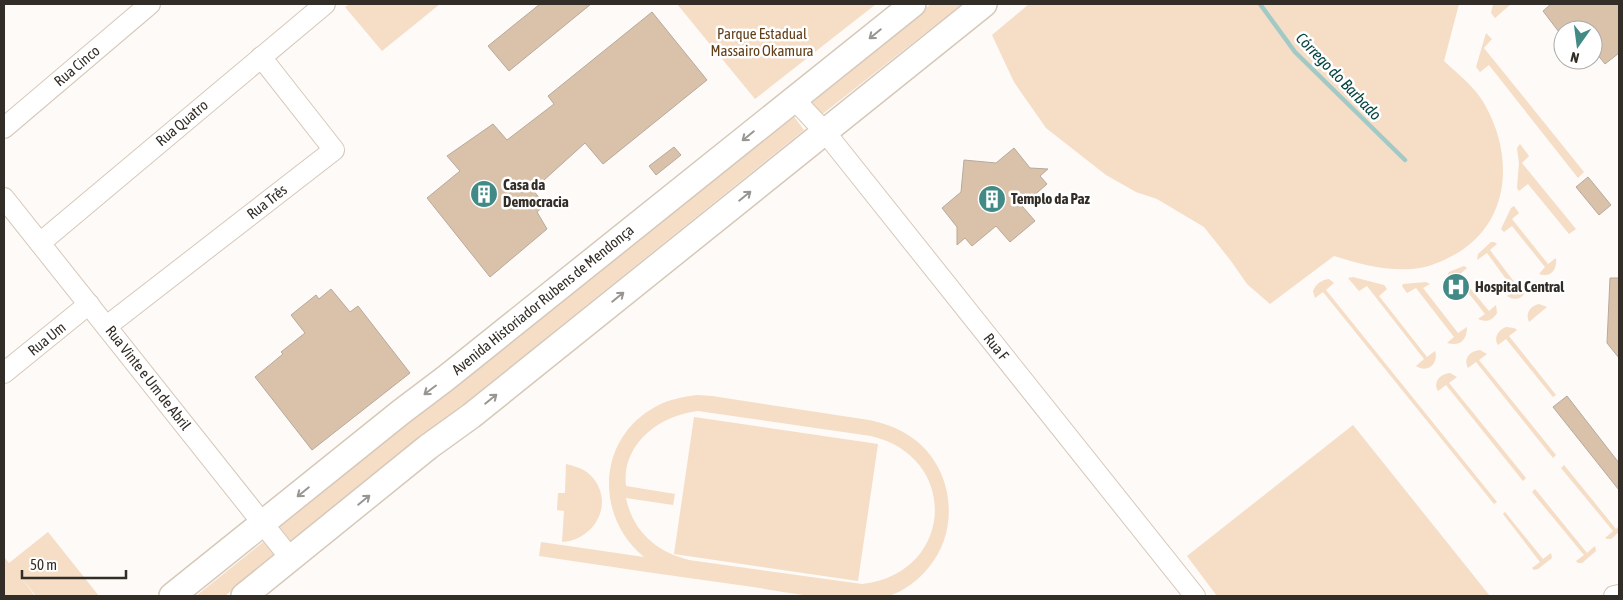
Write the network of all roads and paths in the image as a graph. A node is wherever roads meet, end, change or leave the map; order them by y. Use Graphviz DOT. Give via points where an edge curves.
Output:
graph roads {
  1 [pos="150,4"];
  2 [pos="325,4"];
  3 [pos="913,4"];
  4 [pos="984,4"];
  5 [pos="262,57"];
  6 [pos="794,99"];
  7 [pos="4,128"];
  8 [pos="825,132"];
  9 [pos="4,198"];
  10 [pos="40,243"];
  11 [pos="89,304"];
  12 [pos="107,326"];
  13 [pos="4,372"];
  14 [pos="263,524"];
  15 [pos="291,559"];
  16 [pos="1619,595"];
  17 [pos="172,596"];
  18 [pos="244,596"];
  19 [pos="1195,596"];
  20 [pos="1614,596"];
  1 -- 7 [label="street, Rua Cinco"];
  2 -- 5 [label="street, Rua Quatro"];
  3 -- 6 [label="main road, Avenida Historiador Rubens de Mendonça, one-way"];
  4 -- 8 [label="main road"];
  5 -- 10 [label="street, Rua Quatro"];
  5 -- 12 [label="street, Rua Três" via="334,150"];
  6 -- 8 [label="street, Rua F"];
  6 -- 14 [label="main road, Avenida Historiador Rubens de Mendonça, one-way"];
  15 -- 8 [label="main road, one-way"];
  8 -- 19 [label="street, Rua F"];
  9 -- 10 [label="street, Rua Vinte e Um de Abril"];
  10 -- 11 [label="street, Rua Vinte e Um de Abril"];
  11 -- 12 [label="street, Rua Vinte e Um de Abril"];
  11 -- 13 [label="street, Rua Um"];
  12 -- 14 [label="street, Rua Vinte e Um de Abril"];
  14 -- 15 [label="street, Rua Vinte e Um de Abril"];
  14 -- 17 [label="main road, Avenida Historiador Rubens de Mendonça"];
  15 -- 18 [label="main road"];
  16 -- 20 [label="street"];
}
